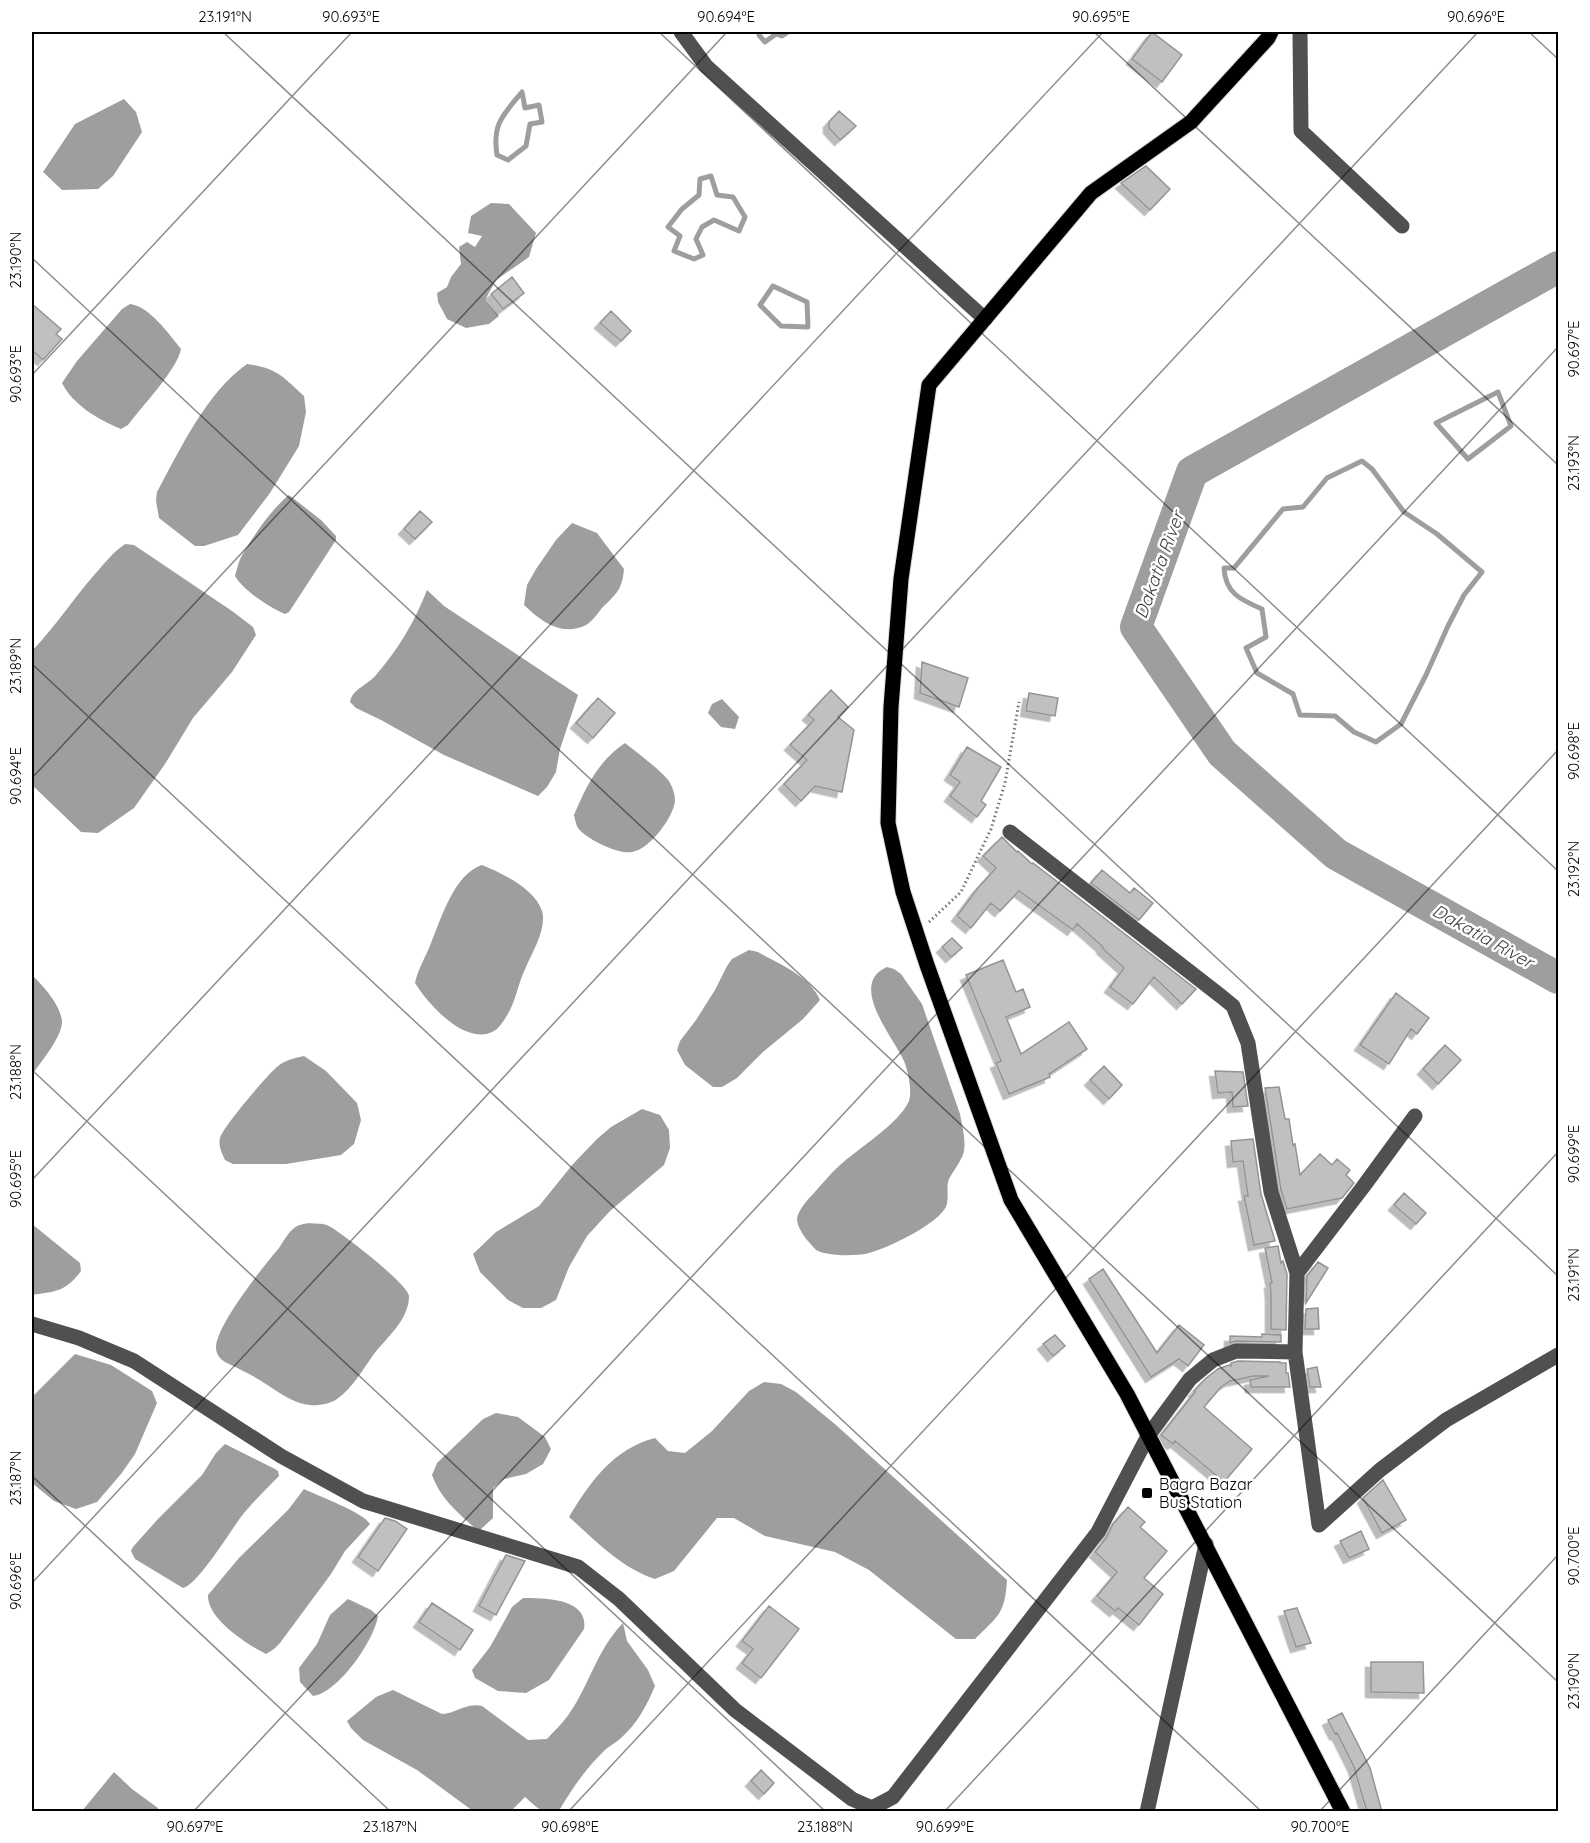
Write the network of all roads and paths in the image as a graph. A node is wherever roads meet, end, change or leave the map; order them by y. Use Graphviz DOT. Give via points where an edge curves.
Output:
graph roads {
  1 [pos="681,32"];
  2 [pos="1271,32"];
  3 [pos="1300,32"];
  4 [pos="1402,226"];
  5 [pos="985,319"];
  6 [pos="1018,702"];
  7 [pos="1010,832"];
  8 [pos="917,934"];
  9 [pos="1415,1116"];
  10 [pos="1297,1273"];
  11 [pos="32,1324"];
  12 [pos="1295,1352"];
  13 [pos="1558,1355"];
  14 [pos="1148,1436"];
  15 [pos="1206,1544"];
  16 [pos="1147,1812"];
  17 [pos="1343,1812"];
  1 -- 5 [label="street" via="706,66"];
  2 -- 5 [label="main road" via="1191,122 1091,193"];
  3 -- 4 [label="street" via="1301,131"];
  5 -- 8 [label="main road" via="929,385 901,579 891,706 888,823"];
  6 -- 8 [label="path" via="1005,783 991,829 960,892"];
  7 -- 10 [label="street" via="1233,1006 1248,1043 1271,1192"];
  8 -- 14 [label="main road" via="1011,1200"];
  9 -- 10 [label="street"];
  10 -- 12 [label="street"];
  11 -- 14 [label="street" via="134,1361 281,1456 363,1501 578,1567 620,1599 735,1710 852,1799 873,1808 893,1797 1098,1532"];
  12 -- 13 [label="street" via="1319,1526 1380,1470 1446,1420"];
  12 -- 14 [label="street" via="1236,1351 1213,1360 1190,1379"];
  14 -- 15 [label="main road"];
  15 -- 16 [label="street"];
  15 -- 17 [label="main road"];
}
